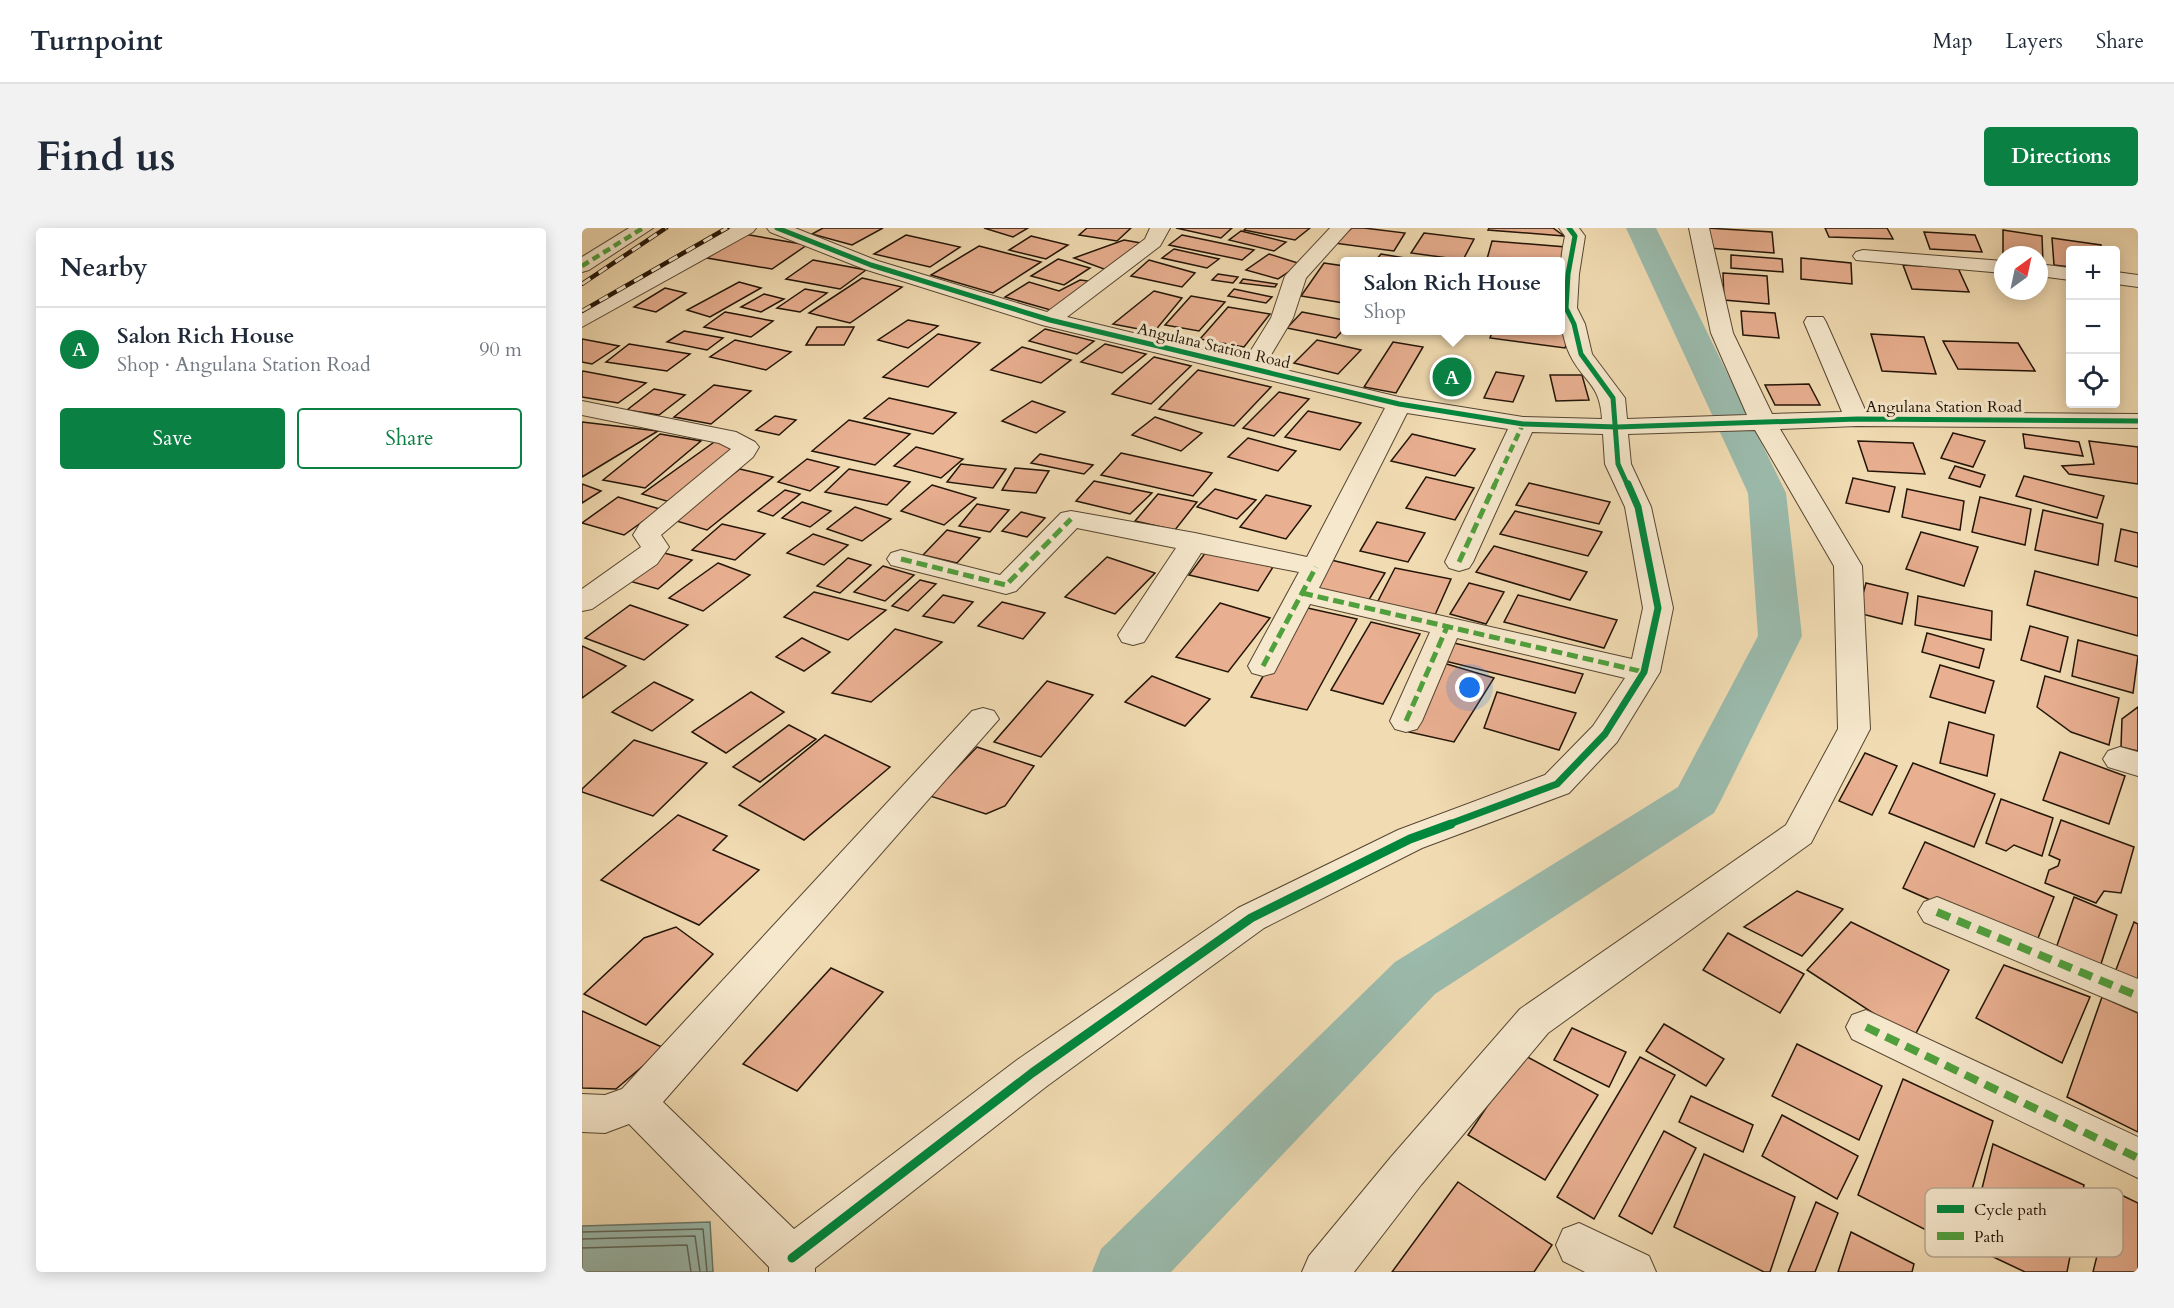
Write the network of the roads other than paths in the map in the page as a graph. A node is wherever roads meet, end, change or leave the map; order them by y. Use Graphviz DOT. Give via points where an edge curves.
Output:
graph roads {
  1 [pos="643,228"];
  2 [pos="746,228"];
  3 [pos="777,228"];
  4 [pos="1160,228"];
  5 [pos="1341,228"];
  6 [pos="1569,228"];
  7 [pos="1698,228"];
  8 [pos="1863,256"];
  9 [pos="582,266"];
  10 [pos="1994,266"];
  11 [pos="2048,271"];
  12 [pos="2066,273"];
  13 [pos="2120,278"];
  14 [pos="2138,280"];
  15 [pos="582,320"];
  16 [pos="1050,320"];
  17 [pos="1815,322"];
  18 [pos="1252,367"];
  19 [pos="1399,404"];
  20 [pos="582,408"];
  21 [pos="1857,419"];
  22 [pos="1756,421"];
  23 [pos="2138,421"];
  24 [pos="1523,424"];
  25 [pos="1617,427"];
  26 [pos="1195,541"];
  27 [pos="901,559"];
  28 [pos="1459,562"];
  29 [pos="1316,567"];
  30 [pos="1302,593"];
  31 [pos="582,602"];
  32 [pos="1447,627"];
  33 [pos="1133,635"];
  34 [pos="1263,666"];
  35 [pos="1644,672"];
  36 [pos="983,719"];
  37 [pos="1406,721"];
  38 [pos="1937,912"];
  39 [pos="2138,996"];
  40 [pos="1866,1027"];
  41 [pos="636,1103"];
  42 [pos="582,1113"];
  43 [pos="2138,1158"];
  44 [pos="1579,1245"];
  45 [pos="792,1265"];
  46 [pos="1324,1272"];
  47 [pos="1633,1272"];
  1 -- 9 [label="street"];
  2 -- 15 [label="street"];
  3 -- 16 [label="street, Angulana Station Road" via="871,265"];
  4 -- 16 [label="street" via="1153,242"];
  5 -- 18 [label="street" via="1296,276 1282,318"];
  6 -- 25 [label="street" via="1575,236 1566,308 1581,354 1613,398"];
  7 -- 22 [label="street" via="1722,333"];
  8 -- 10 [label="street"];
  11 -- 12 [label="street"];
  13 -- 14 [label="street"];
  16 -- 18 [label="street, Angulana Station Road"];
  17 -- 21 [label="street"];
  18 -- 19 [label="street, Angulana Station Road"];
  19 -- 24 [label="street, Angulana Station Road"];
  19 -- 29 [label="street"];
  20 -- 31 [label="street" via="727,437 746,447 650,530 647,535 655,547 647,558"];
  21 -- 22 [label="street, Angulana Station Road"];
  21 -- 23 [label="street, Angulana Station Road"];
  22 -- 25 [label="street, Angulana Station Road"];
  22 -- 46 [label="street" via="1848,566 1854,729 1799,834 1534,1021"];
  24 -- 25 [label="street, Angulana Station Road"];
  24 -- 28 [label="street"];
  25 -- 35 [label="street" via="1618,464 1638,507 1658,608"];
  26 -- 27 [label="street" via="1071,519 1006,585"];
  26 -- 29 [label="street"];
  26 -- 33 [label="street"];
  29 -- 30 [label="street"];
  30 -- 32 [label="street"];
  30 -- 34 [label="street"];
  32 -- 35 [label="street"];
  32 -- 37 [label="street"];
  35 -- 45 [label="street" via="1605,734 1557,784 1410,839 1251,918 1032,1073"];
  36 -- 41 [label="street"];
  38 -- 39 [label="street"];
  40 -- 43 [label="street"];
  41 -- 42 [label="street" via="605,1113"];
  41 -- 45 [label="street"];
  44 -- 47 [label="street"];
}
